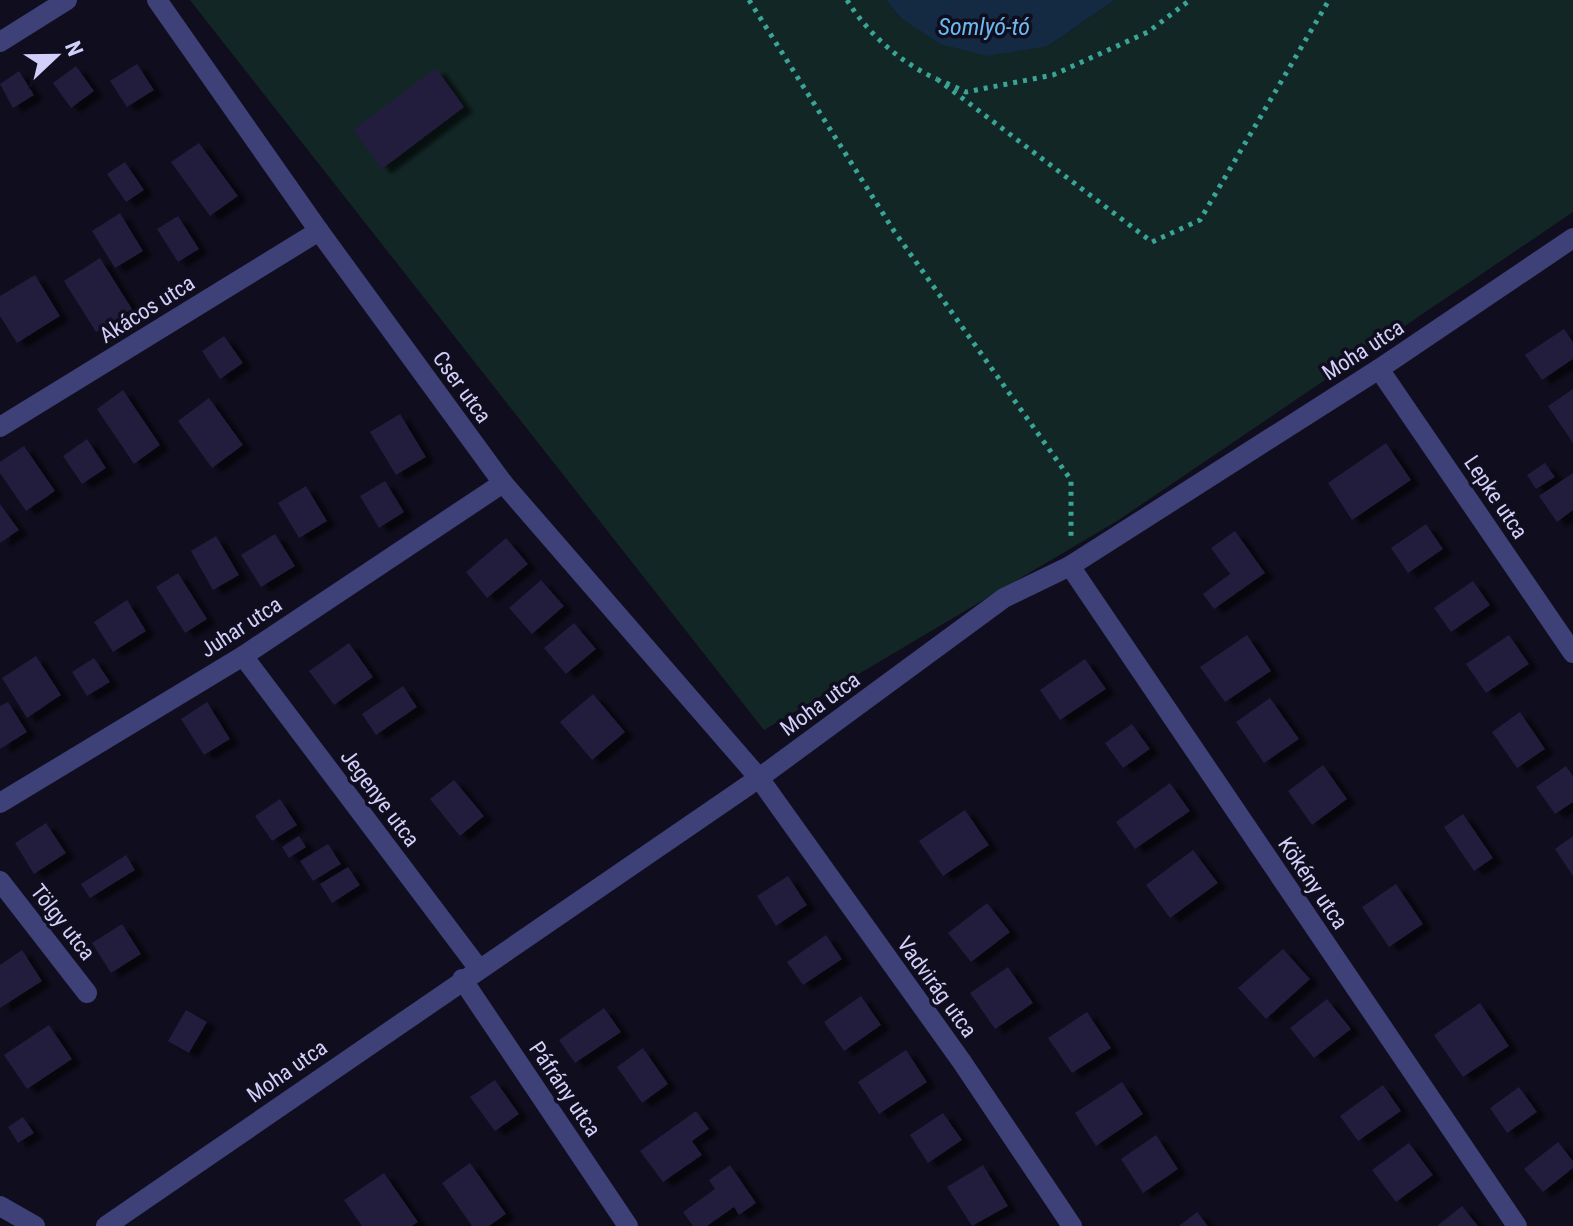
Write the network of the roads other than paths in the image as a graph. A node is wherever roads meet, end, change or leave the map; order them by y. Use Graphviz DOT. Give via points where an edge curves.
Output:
graph roads {
  1 [pos="67,0"];
  2 [pos="157,0"];
  3 [pos="0,42"];
  4 [pos="319,231"];
  5 [pos="1573,238"];
  6 [pos="1379,369"];
  7 [pos="0,427"];
  8 [pos="503,483"];
  9 [pos="1070,566"];
  10 [pos="1573,653"];
  11 [pos="243,656"];
  12 [pos="759,778"];
  13 [pos="0,803"];
  14 [pos="0,881"];
  15 [pos="471,974"];
  16 [pos="87,993"];
  17 [pos="0,1206"];
  18 [pos="35,1226"];
  19 [pos="106,1226"];
  20 [pos="628,1226"];
  21 [pos="1072,1226"];
  22 [pos="1517,1226"];
  1 -- 3 [label="street"];
  2 -- 4 [label="street, Cser utca"];
  4 -- 7 [label="street, Akácos utca"];
  4 -- 8 [label="street, Cser utca"];
  5 -- 6 [label="street, Moha utca"];
  6 -- 9 [label="street, Moha utca"];
  6 -- 10 [label="street, Lepke utca"];
  8 -- 11 [label="street, Juhar utca"];
  8 -- 12 [label="street, Cser utca"];
  9 -- 12 [label="street, Moha utca" via="1004,598"];
  9 -- 22 [label="street, Kökény utca"];
  11 -- 13 [label="street, Juhar utca"];
  11 -- 15 [label="street, Jegenye utca"];
  12 -- 15 [label="street, Moha utca"];
  12 -- 21 [label="street, Vadvirág utca"];
  14 -- 16 [label="street, Tölgy utca"];
  15 -- 19 [label="street, Moha utca"];
  15 -- 20 [label="street, Páfrány utca"];
  17 -- 18 [label="street"];
}
